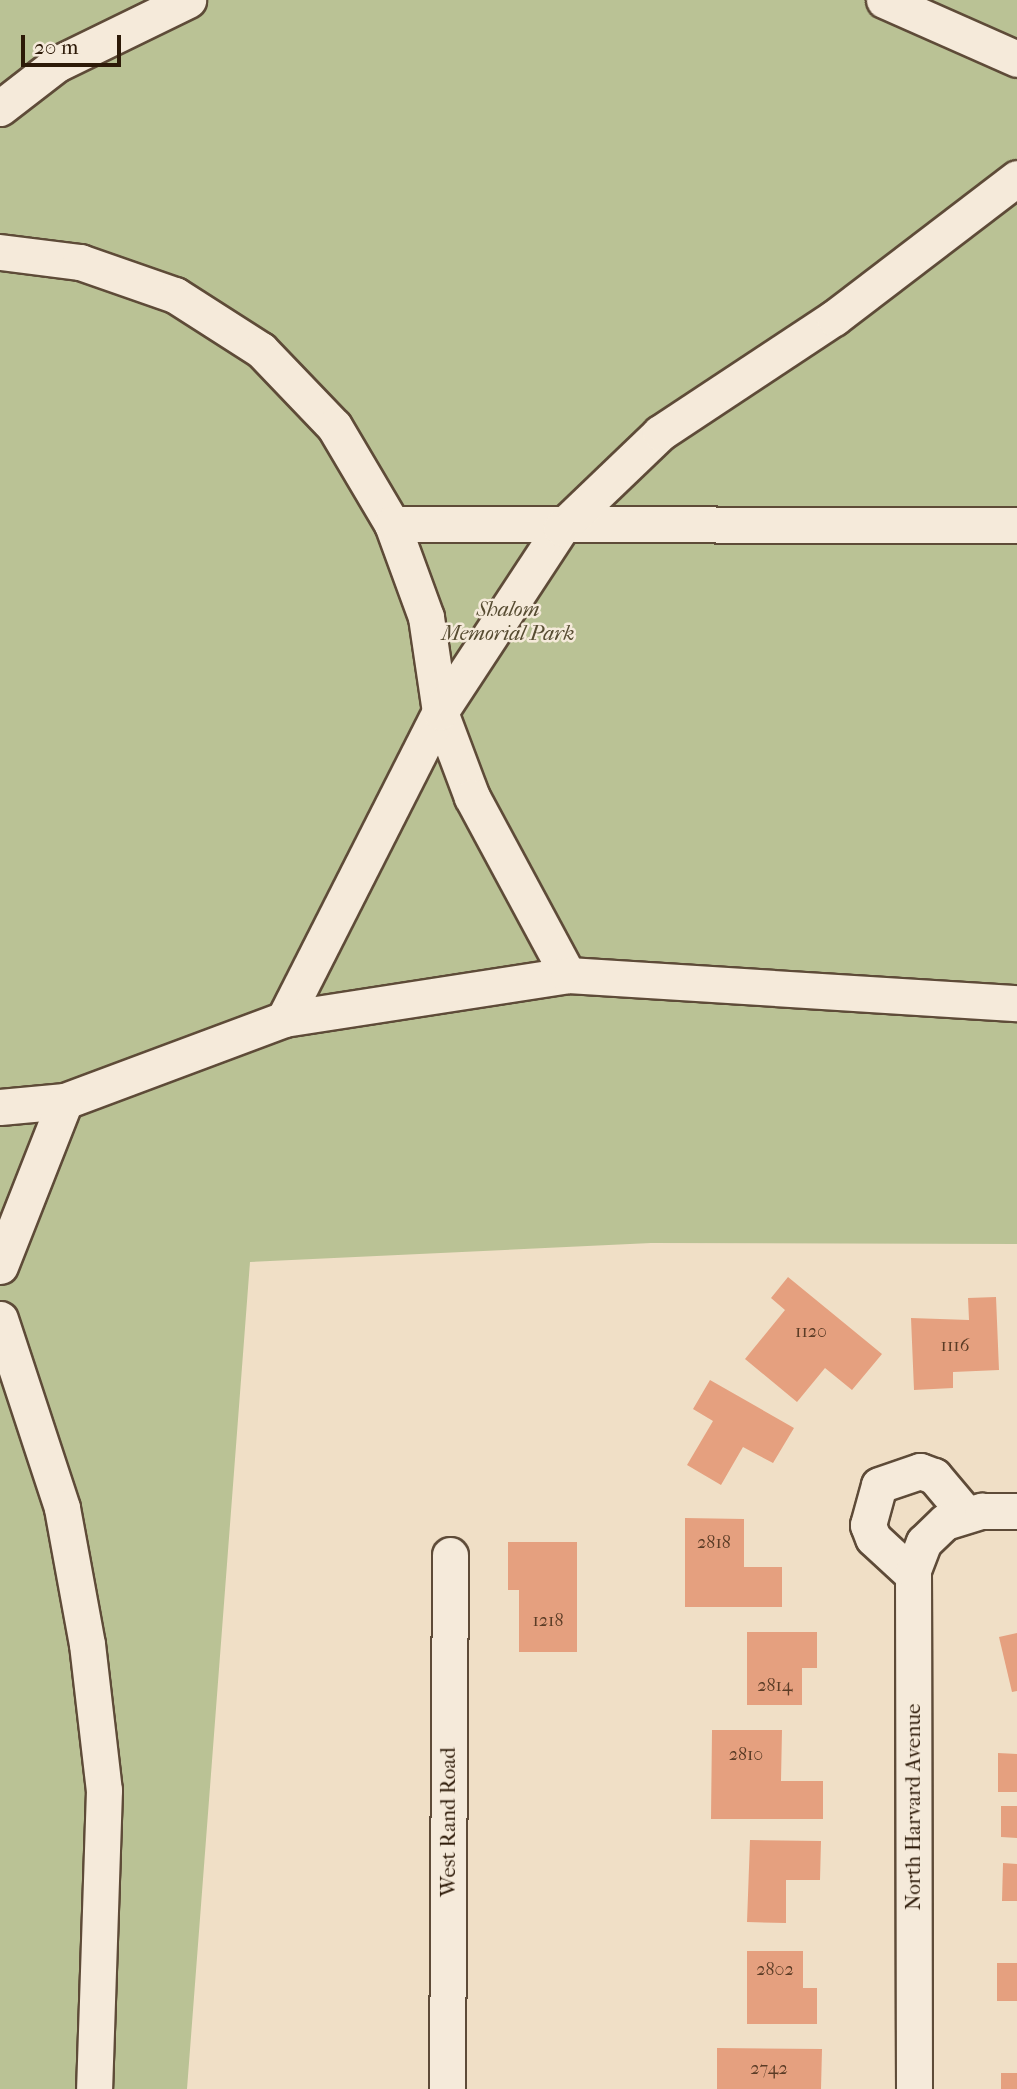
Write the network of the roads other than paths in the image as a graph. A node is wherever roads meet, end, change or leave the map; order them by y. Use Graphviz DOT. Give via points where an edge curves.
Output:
graph roads {
  1 [pos="187,0"];
  2 [pos="884,0"];
  3 [pos="1017,59"];
  4 [pos="0,108"];
  5 [pos="1017,178"];
  6 [pos="0,252"];
  7 [pos="392,524"];
  8 [pos="1017,525"];
  9 [pos="561,527"];
  10 [pos="440,712"];
  11 [pos="568,975"];
  12 [pos="1017,1003"];
  13 [pos="284,1018"];
  14 [pos="65,1101"];
  15 [pos="0,1107"];
  16 [pos="0,1266"];
  17 [pos="0,1319"];
  18 [pos="1017,1511"];
  19 [pos="967,1514"];
  20 [pos="450,1555"];
  21 [pos="913,1575"];
  22 [pos="94,2089"];
  23 [pos="447,2089"];
  24 [pos="914,2089"];
  1 -- 4 [label="street" via="57,64"];
  2 -- 3 [label="street"];
  5 -- 9 [label="street" via="834,318 660,433"];
  6 -- 7 [label="street" via="80,262 175,295 261,350 334,426"];
  7 -- 9 [label="street"];
  7 -- 10 [label="street" via="426,617"];
  8 -- 9 [label="street"];
  9 -- 10 [label="street"];
  10 -- 11 [label="street" via="478,809"];
  10 -- 13 [label="street"];
  11 -- 12 [label="street"];
  11 -- 13 [label="street"];
  13 -- 14 [label="street"];
  14 -- 15 [label="street"];
  14 -- 16 [label="street"];
  17 -- 22 [label="street" via="62,1508 87,1644 104,1790"];
  18 -- 19 [label="street"];
  19 -- 21 [label="street, North Harvard Avenue" via="934,1532 918,1553"];
  19 -- 21 [label="street" via="934,1476 920,1471 904,1471 879,1485 868,1525"];
  20 -- 23 [label="street, West Rand Road"];
  21 -- 24 [label="street, North Harvard Avenue"];
}
